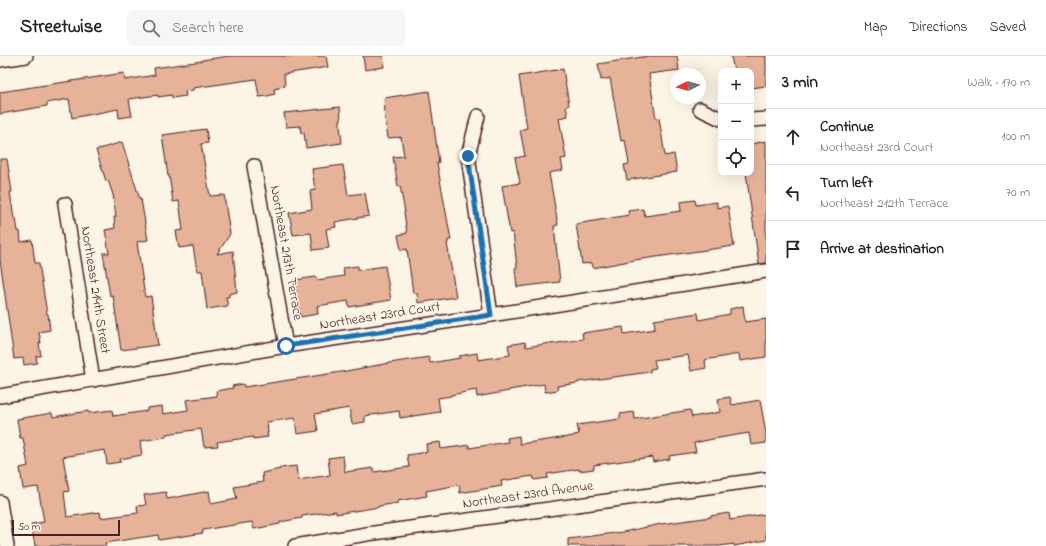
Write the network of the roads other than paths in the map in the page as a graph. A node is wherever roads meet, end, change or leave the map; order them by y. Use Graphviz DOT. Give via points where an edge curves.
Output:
graph roads {
  1 [pos="26,56"];
  2 [pos="0,60"];
  3 [pos="700,108"];
  4 [pos="478,116"];
  5 [pos="718,117"];
  6 [pos="766,119"];
  7 [pos="754,120"];
  8 [pos="254,166"];
  9 [pos="65,204"];
  10 [pos="766,271"];
  11 [pos="491,315"];
  12 [pos="286,346"];
  13 [pos="93,380"];
  14 [pos="0,396"];
  15 [pos="766,479"];
  16 [pos="0,502"];
  17 [pos="6,546"];
  18 [pos="295,546"];
  1 -- 2 [label="street"];
  3 -- 5 [label="street"];
  4 -- 11 [label="street" via="468,156"];
  6 -- 7 [label="street"];
  8 -- 12 [label="street, Northeast 213th Terrace"];
  9 -- 13 [label="street, Northeast 214th Street"];
  10 -- 11 [label="street, Northeast 23rd Court"];
  11 -- 12 [label="street, Northeast 23rd Court"];
  12 -- 13 [label="street, Northeast 23rd Court"];
  13 -- 14 [label="street, Northeast 23rd Court"];
  15 -- 18 [label="street, Northeast 23rd Avenue"];
  16 -- 17 [label="street"];
}
